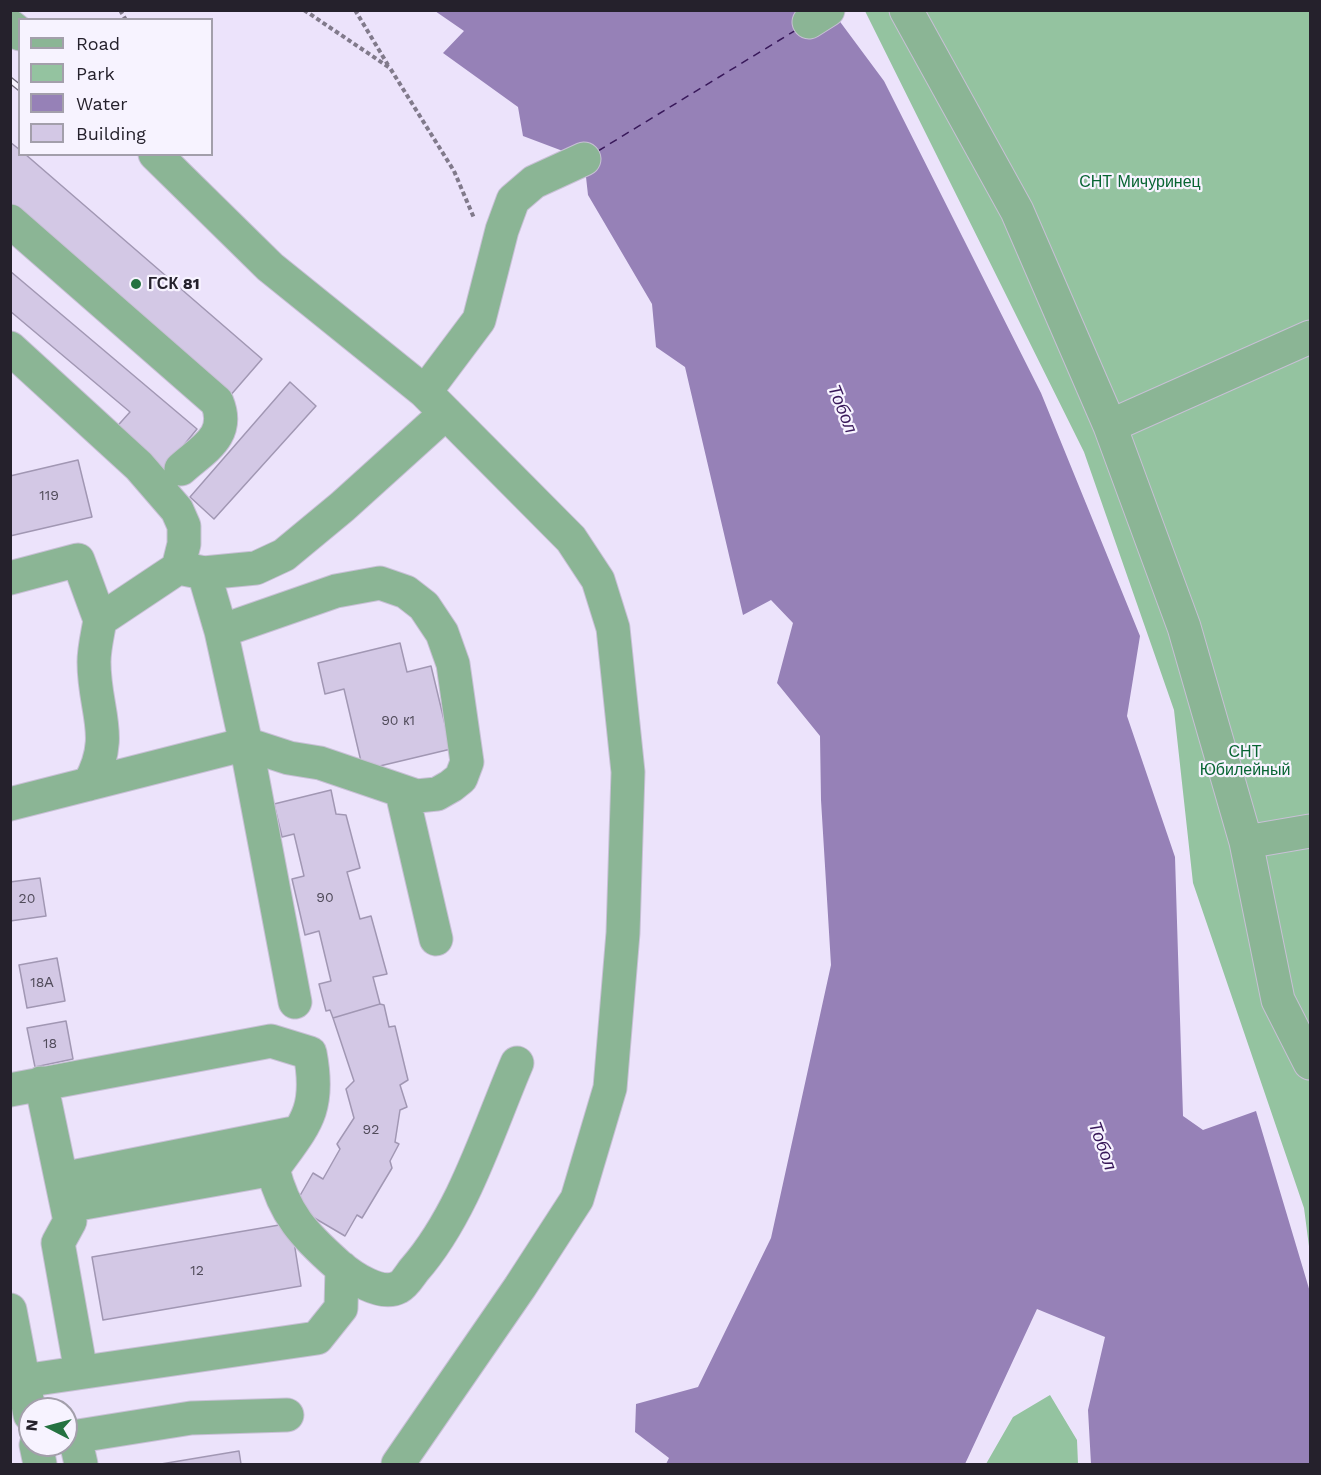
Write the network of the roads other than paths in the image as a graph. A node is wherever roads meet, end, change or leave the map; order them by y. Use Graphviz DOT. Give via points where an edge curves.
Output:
graph roads {
  1 [pos="906,10"];
  2 [pos="157,156"];
  3 [pos="584,159"];
  4 [pos="10,221"];
  5 [pos="1311,337"];
  6 [pos="10,348"];
  7 [pos="435,403"];
  8 [pos="1110,426"];
  9 [pos="181,469"];
  10 [pos="191,570"];
  11 [pos="10,578"];
  12 [pos="100,620"];
  13 [pos="221,631"];
  14 [pos="246,744"];
  15 [pos="89,784"];
  16 [pos="402,793"];
  17 [pos="10,804"];
  18 [pos="1311,831"];
  19 [pos="1246,842"];
  20 [pos="436,939"];
  21 [pos="295,1002"];
  22 [pos="517,1063"];
  23 [pos="1311,1063"];
  24 [pos="26,1087"];
  25 [pos="299,1132"];
  26 [pos="273,1169"];
  27 [pos="65,1192"];
  28 [pos="342,1268"];
  29 [pos="10,1310"];
  30 [pos="81,1372"];
  31 [pos="23,1381"];
  32 [pos="26,1397"];
  33 [pos="286,1415"];
  34 [pos="78,1445"];
  35 [pos="398,1464"];
  1 -- 8 [label="street" via="1017,211"];
  2 -- 7 [label="street" via="270,267"];
  3 -- 7 [label="street" via="534,182 513,200 479,320"];
  4 -- 9 [label="street" via="217,402 222,418 220,434"];
  5 -- 8 [label="street"];
  6 -- 10 [label="street" via="139,466 177,510 184,526"];
  7 -- 10 [label="street" via="342,507 284,555 256,568"];
  7 -- 35 [label="street" via="571,539 598,580 613,628 628,772 623,933 610,1088 577,1199"];
  8 -- 19 [label="street" via="1185,627"];
  10 -- 12 [label="street"];
  10 -- 13 [label="street"];
  11 -- 12 [label="street" via="78,560"];
  12 -- 15 [label="street" via="93,660 104,743 100,764"];
  13 -- 14 [label="street"];
  13 -- 16 [label="street" via="336,591 380,583 406,592 424,606 442,633 453,664 467,762 461,778 437,794"];
  14 -- 15 [label="street"];
  14 -- 16 [label="street" via="330,766"];
  14 -- 21 [label="street"];
  15 -- 17 [label="street"];
  16 -- 20 [label="street"];
  18 -- 19 [label="street"];
  19 -- 23 [label="street" via="1278,1000"];
  22 -- 28 [label="street" via="451,1217 430,1252 400,1287 382,1290"];
  24 -- 25 [label="street" via="271,1041 310,1053 316,1083 312,1108"];
  24 -- 27 [label="street"];
  25 -- 26 [label="street"];
  25 -- 27 [label="street"];
  26 -- 27 [label="street"];
  26 -- 28 [label="street" via="280,1198 310,1241"];
  27 -- 30 [label="street" via="70,1221 58,1243"];
  28 -- 30 [label="street" via="341,1308 317,1338"];
  29 -- 31 [label="street"];
  30 -- 31 [label="street"];
  31 -- 32 [label="street"];
  33 -- 34 [label="street" via="191,1418"];
}
